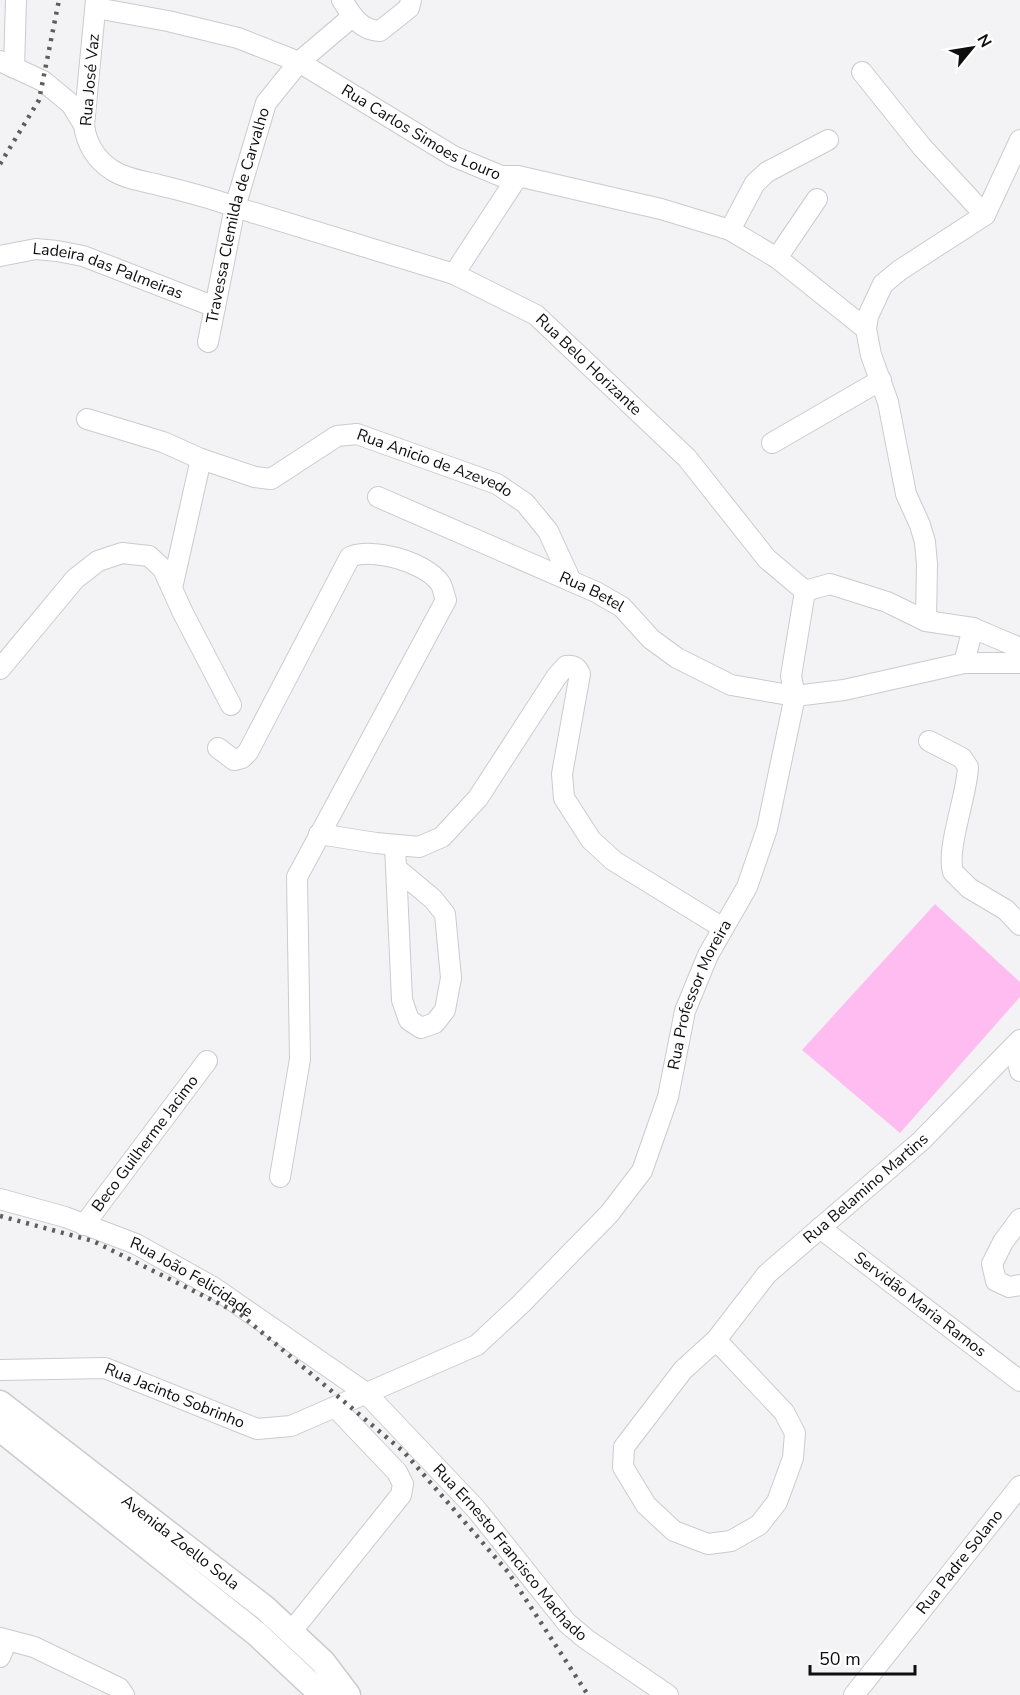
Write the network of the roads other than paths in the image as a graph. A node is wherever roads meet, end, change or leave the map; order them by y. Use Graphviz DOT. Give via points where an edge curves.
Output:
graph roads {
  1 [pos="16,0"];
  2 [pos="411,0"];
  3 [pos="96,4"];
  4 [pos="347,8"];
  5 [pos="299,62"];
  6 [pos="7,64"];
  7 [pos="862,72"];
  8 [pos="84,124"];
  9 [pos="828,140"];
  10 [pos="1020,140"];
  11 [pos="97,158"];
  12 [pos="518,176"];
  13 [pos="817,199"];
  14 [pos="235,207"];
  15 [pos="985,215"];
  16 [pos="730,230"];
  17 [pos="0,256"];
  18 [pos="777,258"];
  19 [pos="454,274"];
  20 [pos="215,307"];
  21 [pos="866,329"];
  22 [pos="208,342"];
  23 [pos="881,380"];
  24 [pos="87,418"];
  25 [pos="772,443"];
  26 [pos="201,459"];
  27 [pos="378,496"];
  28 [pos="571,581"];
  29 [pos="172,588"];
  30 [pos="805,591"];
  31 [pos="926,621"];
  32 [pos="973,628"];
  33 [pos="1020,648"];
  34 [pos="964,663"];
  35 [pos="1020,663"];
  36 [pos="0,669"];
  37 [pos="795,696"];
  38 [pos="231,705"];
  39 [pos="928,741"];
  40 [pos="218,748"];
  41 [pos="319,834"];
  42 [pos="395,845"];
  43 [pos="397,869"];
  44 [pos="1020,925"];
  45 [pos="723,928"];
  46 [pos="1017,1043"];
  47 [pos="207,1061"];
  48 [pos="1020,1071"];
  49 [pos="280,1177"];
  50 [pos="0,1199"];
  51 [pos="1020,1220"];
  52 [pos="84,1225"];
  53 [pos="820,1228"];
  54 [pos="1020,1285"];
  55 [pos="716,1340"];
  56 [pos="4,1369"];
  57 [pos="1020,1381"];
  58 [pos="366,1393"];
  59 [pos="0,1402"];
  60 [pos="334,1407"];
  61 [pos="0,1429"];
  62 [pos="1020,1486"];
  63 [pos="291,1632"];
  64 [pos="2,1645"];
  65 [pos="124,1695"];
  66 [pos="322,1695"];
  67 [pos="348,1695"];
  68 [pos="668,1695"];
  69 [pos="854,1695"];
  1 -- 6 [label="street"];
  2 -- 4 [label="street" via="409,8 380,31 368,31"];
  3 -- 5 [label="street, Rua Carlos Simoes Louro" via="238,39"];
  3 -- 8 [label="street, Rua José Vaz"];
  4 -- 5 [label="street, Travessa Clemilda de Carvalho"];
  5 -- 12 [label="street, Rua Carlos Simoes Louro" via="453,156 501,176"];
  5 -- 14 [label="street, Travessa Clemilda de Carvalho" via="266,103"];
  6 -- 8 [label="street" via="43,81 71,104"];
  7 -- 15 [label="street" via="922,147"];
  8 -- 11 [label="street, Rua José Vaz"];
  9 -- 16 [label="street" via="759,178"];
  10 -- 15 [label="street"];
  11 -- 14 [label="street, Rua Belo Horizante" via="112,171"];
  12 -- 16 [label="street, Rua Carlos Simoes Louro" via="661,209"];
  12 -- 19 [label="street"];
  13 -- 18 [label="street"];
  14 -- 19 [label="street, Rua Belo Horizante"];
  14 -- 20 [label="street, Travessa Clemilda de Carvalho"];
  15 -- 21 [label="street" via="883,284"];
  16 -- 18 [label="street, Rua Carlos Simoes Louro"];
  17 -- 20 [label="street, Ladeira das Palmeiras" via="36,249 83,256"];
  18 -- 21 [label="street, Rua Carlos Simoes Louro"];
  19 -- 30 [label="street, Rua Belo Horizante" via="536,315 687,458 767,559"];
  20 -- 22 [label="street, Travessa Clemilda de Carvalho"];
  21 -- 23 [label="street"];
  23 -- 25 [label="street"];
  23 -- 31 [label="street" via="906,494 925,543"];
  24 -- 26 [label="street, Rua Anicio de Azevedo" via="163,442"];
  26 -- 28 [label="street, Rua Anicio de Azevedo" via="271,479 337,436 357,434 497,484 525,503 548,531"];
  26 -- 29 [label="street"];
  27 -- 28 [label="street, Rua Betel"];
  28 -- 37 [label="street, Rua Betel" via="622,607 651,639 677,658 731,685"];
  29 -- 36 [label="street" via="163,569 149,556 122,553 98,561 75,579"];
  29 -- 38 [label="street"];
  30 -- 31 [label="street" via="830,584 887,602"];
  30 -- 37 [label="street, Rua Professor Moreira" via="791,676"];
  31 -- 32 [label="street"];
  32 -- 33 [label="street"];
  32 -- 34 [label="street"];
  34 -- 35 [label="street"];
  34 -- 37 [label="street" via="844,690"];
  37 -- 45 [label="street, Rua Professor Moreira" via="768,828 747,887"];
  39 -- 44 [label="street" via="962,758 968,767 951,857 953,872 969,888 1006,910"];
  40 -- 41 [label="street" via="234,760 248,752 350,557 360,553 396,557 426,569 441,584 446,600"];
  41 -- 42 [label="street"];
  41 -- 49 [label="street" via="297,877 300,1059"];
  42 -- 43 [label="street"];
  42 -- 45 [label="street" via="419,847 442,837 478,798 557,676 566,666 573,665 580,674 562,774 564,798 591,840 614,861"];
  43 -- 43 [label="street" via="402,1000 409,1020 421,1028 435,1023 446,1010 451,978 445,914"];
  45 -- 58 [label="street, Rua Professor Moreira" via="686,1011 668,1097 642,1171 609,1214 477,1345"];
  46 -- 48 [label="street"];
  46 -- 53 [label="street, Rua Belamino Martins" via="921,1141"];
  47 -- 52 [label="street, Beco Guilherme Jacimo"];
  50 -- 52 [label="street, Rua João Felicidade"];
  51 -- 54 [label="street" via="992,1264 996,1281 1009,1287"];
  52 -- 58 [label="street, Rua João Felicidade" via="136,1244 213,1287"];
  53 -- 55 [label="street, Rua Belamino Martins" via="767,1274"];
  53 -- 57 [label="street, Servidão Maria Ramos"];
  55 -- 55 [label="street" via="784,1412 795,1433 793,1458 777,1502 759,1525 730,1541 708,1544 674,1531 646,1505 623,1467 624,1447 683,1370"];
  56 -- 60 [label="street, Rua Jacinto Sobrinho" via="105,1368 257,1429 291,1426"];
  58 -- 60 [label="street, Rua Jacinto Sobrinho"];
  58 -- 68 [label="street, Rua Ernesto Francisco Machado" via="476,1509 567,1623"];
  59 -- 63 [label="main road, Avenida Zoello Sola"];
  60 -- 63 [label="street" via="397,1472 403,1484 401,1495"];
  61 -- 66 [label="main road, Avenida Zoello Sola" via="257,1634"];
  62 -- 69 [label="street, Rua Padre Solano"];
  63 -- 67 [label="main road, Avenida Zoello Sola"];
  64 -- 65 [label="street" via="34,1647 119,1688"];
}
